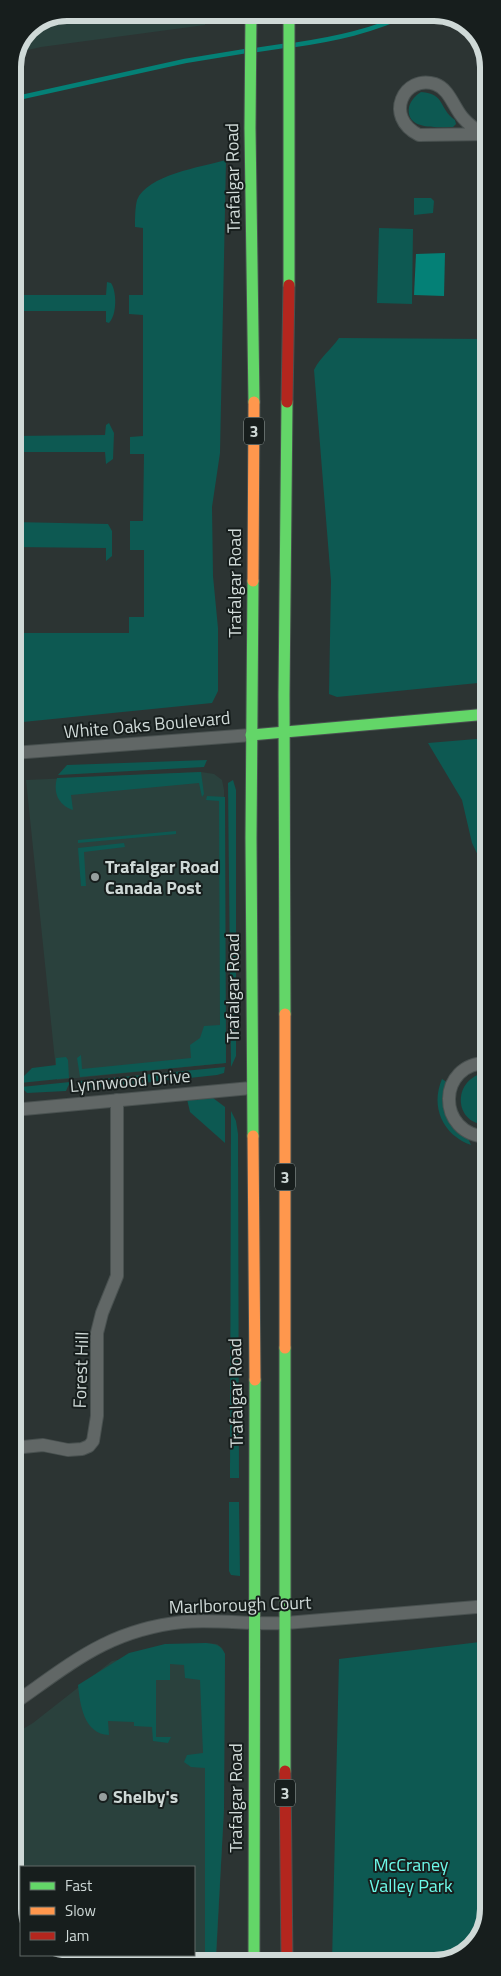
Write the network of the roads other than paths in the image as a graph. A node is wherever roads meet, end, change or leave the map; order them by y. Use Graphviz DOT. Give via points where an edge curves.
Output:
graph roads {
  1 [pos="251,21"];
  2 [pos="289,21"];
  3 [pos="480,130"];
  4 [pos="480,134"];
  5 [pos="480,715"];
  6 [pos="285,732"];
  7 [pos="251,735"];
  8 [pos="21,752"];
  9 [pos="480,1063"];
  10 [pos="251,1088"];
  11 [pos="117,1100"];
  12 [pos="21,1109"];
  13 [pos="480,1135"];
  14 [pos="21,1447"];
  15 [pos="480,1607"];
  16 [pos="286,1623"];
  17 [pos="255,1625"];
  18 [pos="21,1699"];
  19 [pos="254,1955"];
  20 [pos="287,1955"];
  1 -- 7 [label="main road, Trafalgar Road / 3" via="254,344"];
  2 -- 6 [label="main road, 3"];
  3 -- 4 [label="street" via="465,120 437,84 414,86 400,103 403,122 419,135"];
  5 -- 6 [label="main road, White Oaks Boulevard"];
  6 -- 7 [label="main road, White Oaks Boulevard"];
  6 -- 16 [label="main road, 3"];
  7 -- 8 [label="street, White Oaks Boulevard"];
  7 -- 10 [label="main road, Trafalgar Road / 3"];
  9 -- 13 [label="street" via="474,1063 458,1074 448,1100 454,1120 470,1133"];
  10 -- 11 [label="street, Lynnwood Drive"];
  10 -- 17 [label="main road, Trafalgar Road / 3"];
  11 -- 12 [label="street, Lynnwood Drive"];
  11 -- 14 [label="street, Forest Hill" via="117,1276 97,1333 97,1416 93,1441 82,1449 43,1445"];
  15 -- 16 [label="street, Marlborough Court"];
  16 -- 17 [label="street, Marlborough Court"];
  16 -- 20 [label="main road, 3"];
  17 -- 18 [label="street, Marlborough Court" via="185,1622 143,1628 92,1650"];
  17 -- 19 [label="main road, Trafalgar Road / 3"];
}
